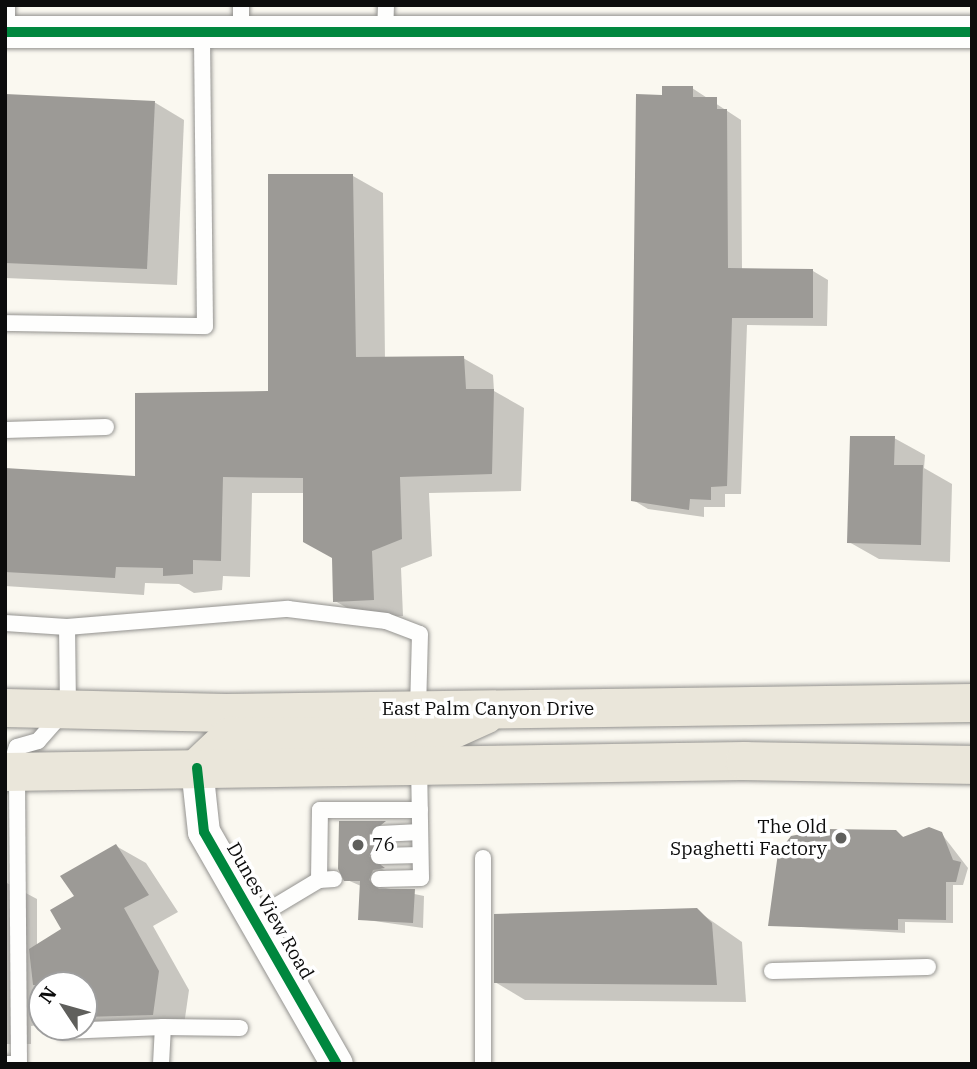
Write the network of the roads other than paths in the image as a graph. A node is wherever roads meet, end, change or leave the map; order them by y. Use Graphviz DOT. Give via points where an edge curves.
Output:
graph roads {
  1 [pos="241,20"];
  2 [pos="385,20"];
  3 [pos="6,23"];
  4 [pos="972,32"];
  5 [pos="202,34"];
  6 [pos="5,323"];
  7 [pos="106,427"];
  8 [pos="5,430"];
  9 [pos="5,623"];
  10 [pos="67,627"];
  11 [pos="972,703"];
  12 [pos="68,707"];
  13 [pos="5,708"];
  14 [pos="500,708"];
  15 [pos="418,709"];
  16 [pos="972,765"];
  17 [pos="419,767"];
  18 [pos="197,768"];
  19 [pos="10,772"];
  20 [pos="420,810"];
  21 [pos="420,832"];
  22 [pos="380,834"];
  23 [pos="10,845"];
  24 [pos="420,855"];
  25 [pos="379,856"];
  26 [pos="483,858"];
  27 [pos="379,878"];
  28 [pos="254,919"];
  29 [pos="928,967"];
  30 [pos="772,971"];
  31 [pos="163,1027"];
  32 [pos="240,1028"];
  33 [pos="98,1030"];
  34 [pos="5,1064"];
  35 [pos="161,1064"];
  36 [pos="337,1064"];
  37 [pos="484,1064"];
  1 -- 2 [label="street"];
  1 -- 5 [label="street"];
  2 -- 4 [label="street"];
  3 -- 5 [label="street"];
  5 -- 6 [label="lane" via="205,326"];
  7 -- 8 [label="lane"];
  9 -- 10 [label="lane"];
  10 -- 12 [label="lane"];
  10 -- 15 [label="lane" via="288,609 386,621 420,634"];
  11 -- 14 [label="main road, East Palm Canyon Drive"];
  12 -- 13 [label="main road, East Palm Canyon Drive"];
  12 -- 15 [label="main road, East Palm Canyon Drive" via="226,713"];
  12 -- 19 [label="lane" via="38,741 17,747"];
  14 -- 15 [label="main road, East Palm Canyon Drive"];
  14 -- 18 [label="main road" via="435,738 231,736"];
  16 -- 17 [label="main road"];
  17 -- 18 [label="main road"];
  17 -- 20 [label="lane"];
  18 -- 19 [label="main road"];
  18 -- 28 [label="street, Dunes View Road" via="204,832"];
  19 -- 23 [label="lane"];
  20 -- 21 [label="lane"];
  20 -- 28 [label="lane" via="320,810 326,833 326,879"];
  21 -- 22 [label="lane"];
  21 -- 24 [label="lane"];
  23 -- 34 [label="lane" via="19,1064"];
  24 -- 25 [label="lane"];
  24 -- 27 [label="lane" via="421,878"];
  26 -- 37 [label="lane"];
  28 -- 36 [label="street, Dunes View Road"];
  29 -- 30 [label="lane"];
  31 -- 32 [label="lane"];
  31 -- 33 [label="lane"];
  31 -- 35 [label="lane"];
}
